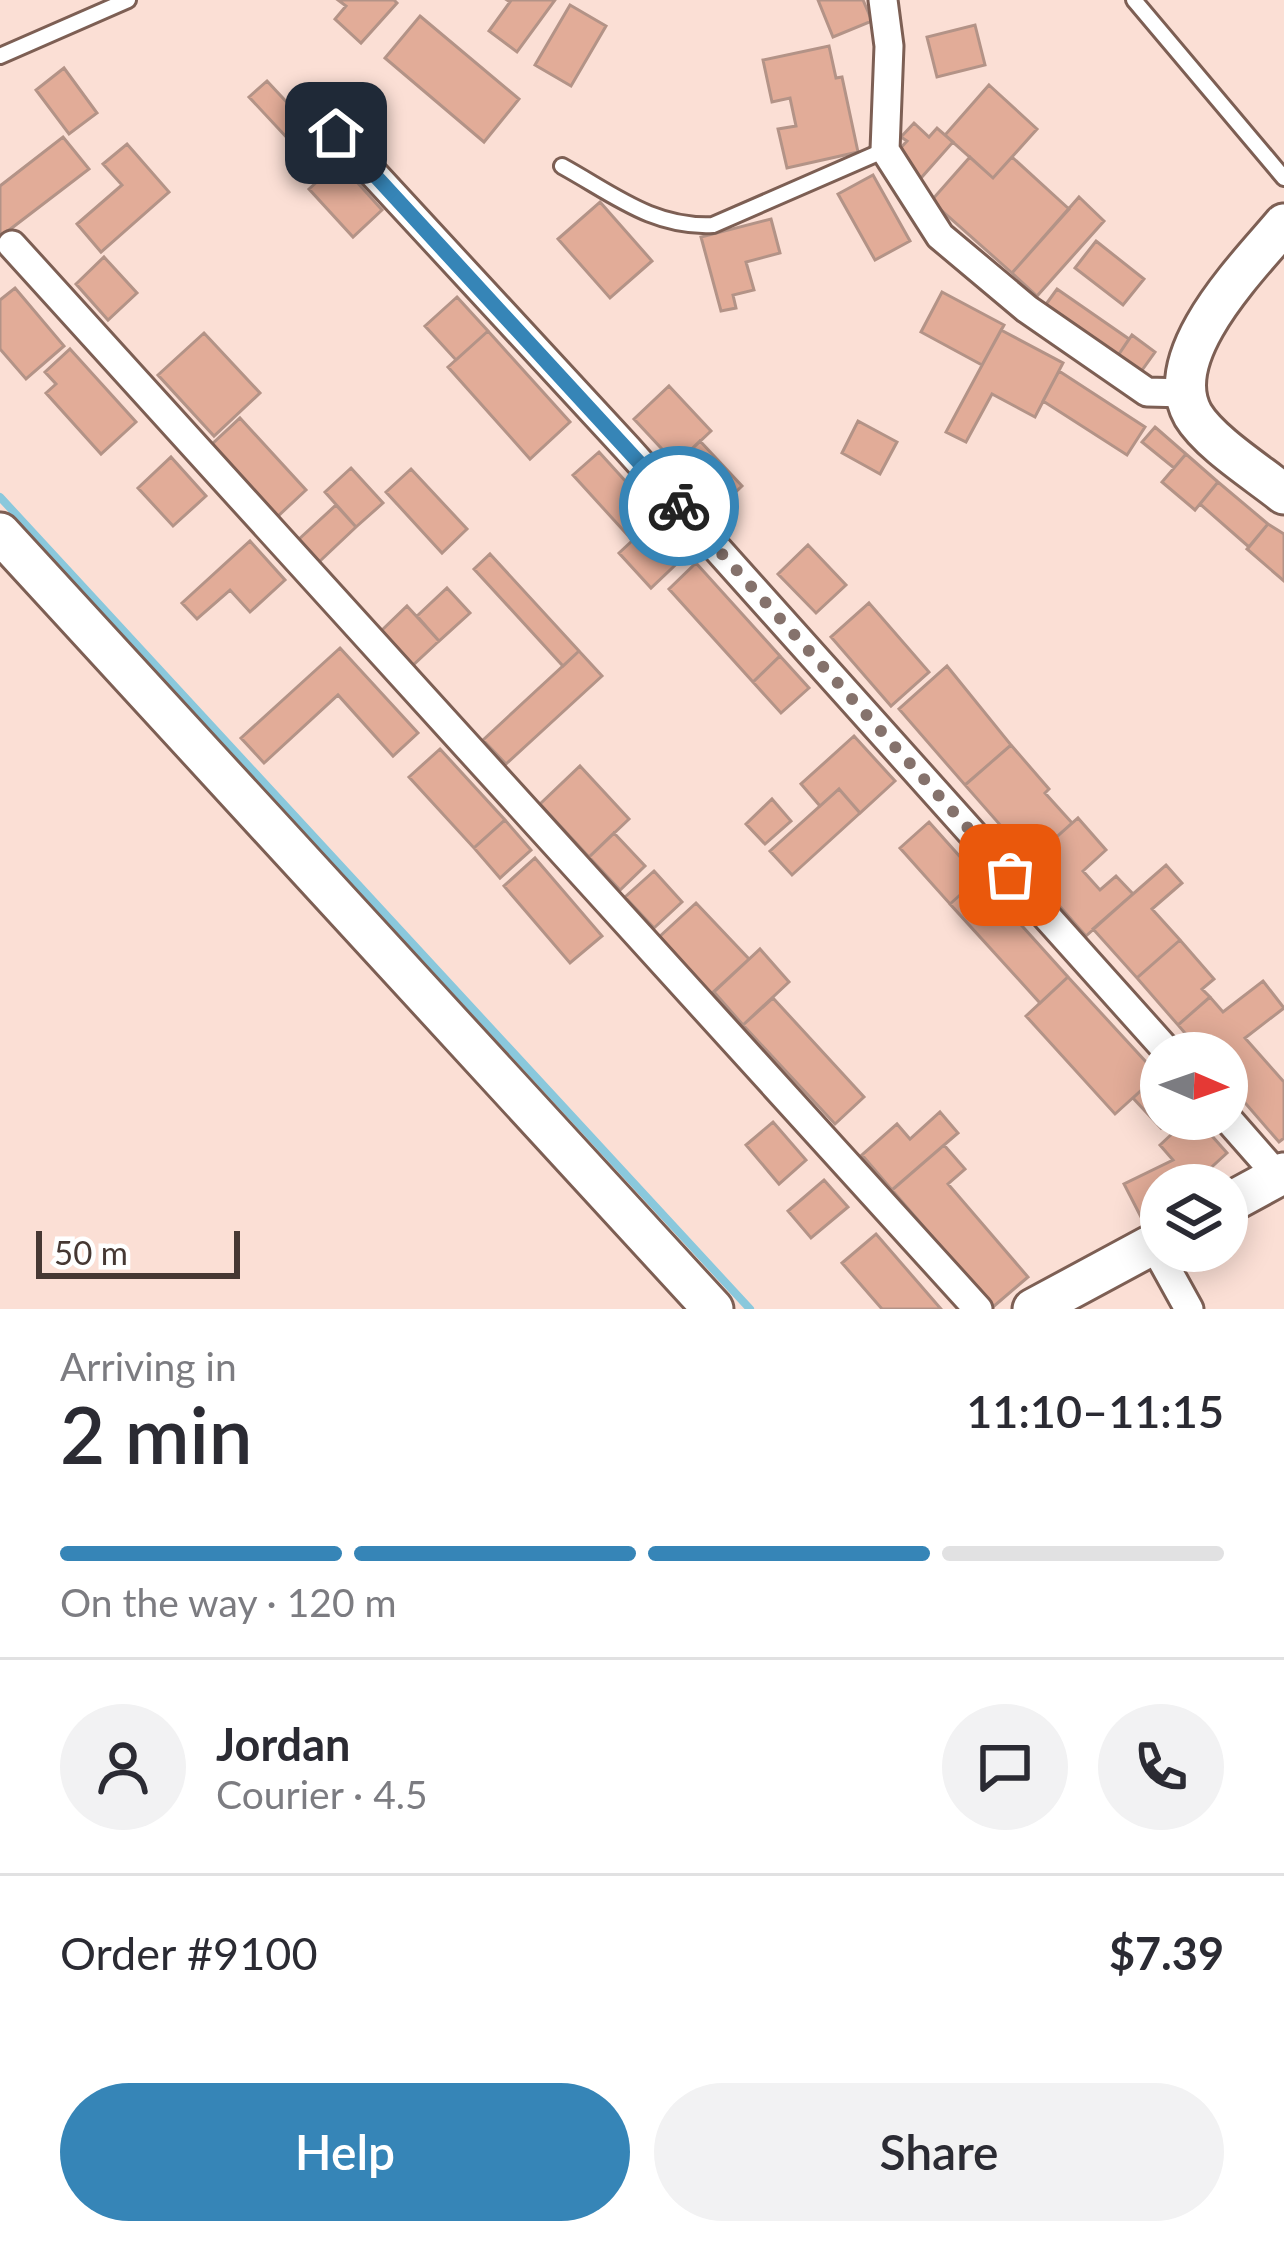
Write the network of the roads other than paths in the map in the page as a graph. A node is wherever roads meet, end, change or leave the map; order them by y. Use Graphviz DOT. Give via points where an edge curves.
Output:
graph roads {
  1 [pos="128,0"];
  2 [pos="883,0"];
  3 [pos="1134,0"];
  4 [pos="0,56"];
  5 [pos="336,133"];
  6 [pos="884,150"];
  7 [pos="562,166"];
  8 [pos="1284,178"];
  9 [pos="1284,224"];
  10 [pos="12,245"];
  11 [pos="1186,393"];
  12 [pos="1284,494"];
  13 [pos="0,533"];
  14 [pos="1149,1032"];
  15 [pos="1248,1140"];
  16 [pos="1281,1174"];
  17 [pos="1248,1192"];
  18 [pos="1140,1251"];
  19 [pos="1171,1272"];
  20 [pos="713,1309"];
  21 [pos="978,1309"];
  22 [pos="1034,1309"];
  23 [pos="1189,1309"];
  1 -- 4 [label="lane"];
  2 -- 6 [label="street"];
  3 -- 8 [label="lane"];
  5 -- 14 [label="street"];
  6 -- 7 [label="lane" via="698,226 658,220"];
  6 -- 11 [label="street" via="940,236 1027,309 1147,392"];
  9 -- 11 [label="street" via="1210,317 1191,356"];
  10 -- 21 [label="street"];
  11 -- 12 [label="street" via="1198,422"];
  13 -- 20 [label="street"];
  15 -- 16 [label="street"];
  16 -- 17 [label="street"];
  18 -- 22 [label="street"];
  19 -- 23 [label="street"];
}
